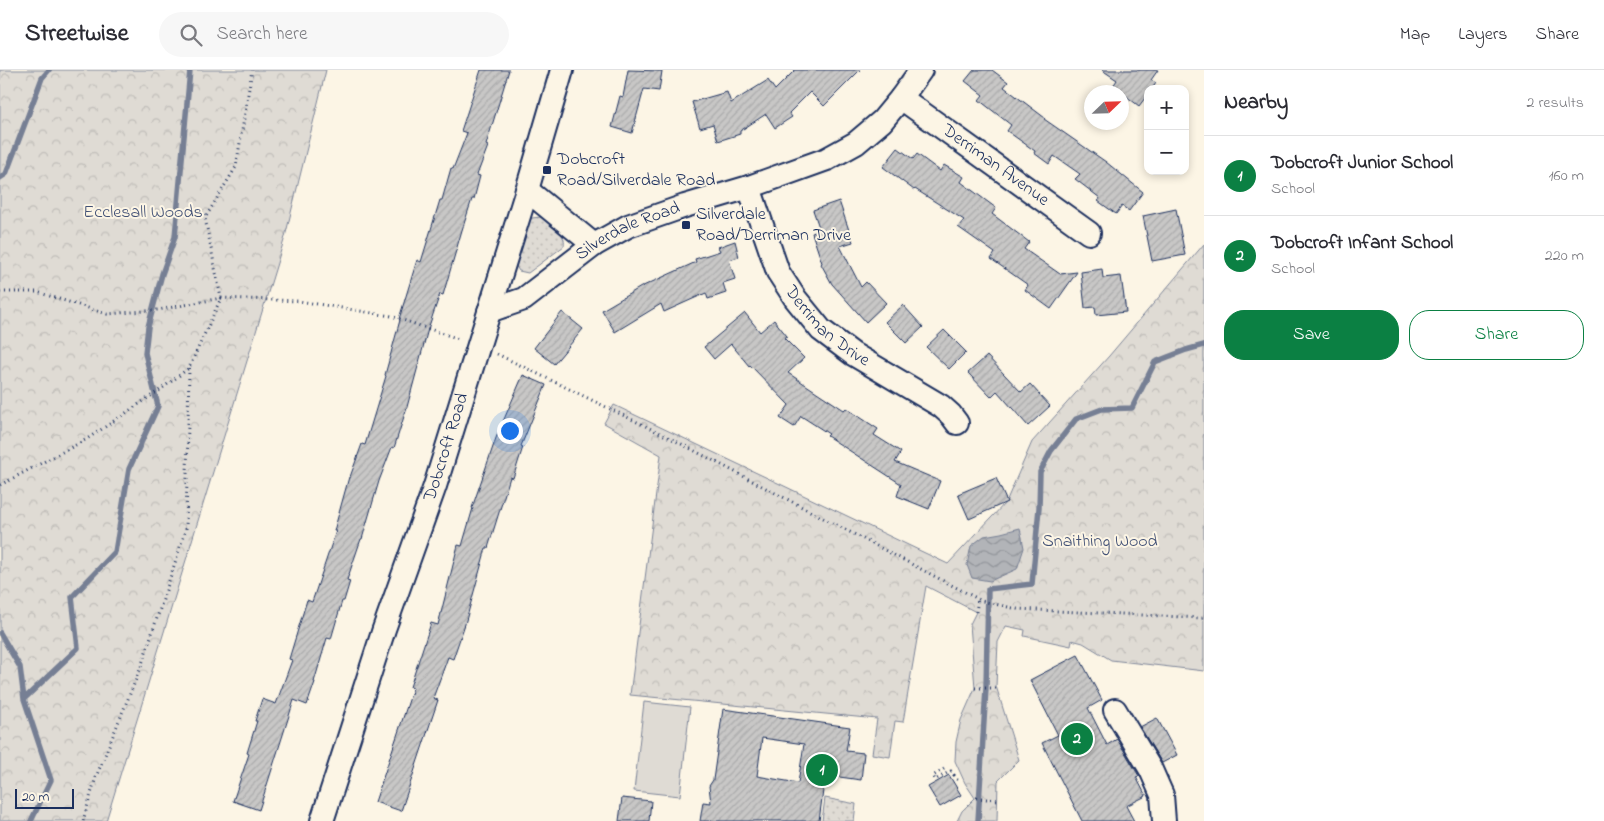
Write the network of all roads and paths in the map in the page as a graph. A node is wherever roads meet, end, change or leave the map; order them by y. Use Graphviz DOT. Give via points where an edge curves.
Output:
graph roads {
  1 [pos="252,70"];
  2 [pos="562,70"];
  3 [pos="921,70"];
  4 [pos="901,98"];
  5 [pos="749,187"];
  6 [pos="528,190"];
  7 [pos="1089,233"];
  8 [pos="594,245"];
  9 [pos="0,292"];
  10 [pos="221,298"];
  11 [pos="489,312"];
  12 [pos="478,345"];
  13 [pos="189,368"];
  14 [pos="957,423"];
  15 [pos="0,485"];
  16 [pos="980,600"];
  17 [pos="976,612"];
  18 [pos="1204,618"];
  19 [pos="975,688"];
  20 [pos="1000,688"];
  21 [pos="1115,710"];
  22 [pos="944,769"];
  23 [pos="958,781"];
  24 [pos="976,798"];
  25 [pos="998,800"];
  26 [pos="83,821"];
  27 [pos="322,821"];
  28 [pos="1164,821"];
  1 -- 10 [label="path" via="236,167 205,218"];
  2 -- 6 [label="street, Dobcroft Road"];
  3 -- 4 [label="street, Silverdale Road"];
  4 -- 5 [label="street, Silverdale Road" via="882,122 856,143 827,159"];
  4 -- 7 [label="street, Derriman Avenue"];
  5 -- 8 [label="street, Silverdale Road" via="628,226"];
  5 -- 14 [label="street, Derriman Drive" via="778,272 821,330 853,354 941,406"];
  6 -- 8 [label="street"];
  6 -- 11 [label="street, Dobcroft Road"];
  8 -- 11 [label="street, Silverdale Road" via="524,299"];
  9 -- 10 [label="path" via="38,292 107,314 158,310"];
  10 -- 12 [label="path" via="298,301 391,316"];
  10 -- 13 [label="path"];
  11 -- 12 [label="street, Dobcroft Road"];
  12 -- 16 [label="path" via="670,438"];
  12 -- 27 [label="street, Dobcroft Road" via="435,486 384,629"];
  13 -- 15 [label="path" via="87,439"];
  13 -- 26 [label="path" via="186,529 141,667 96,777"];
  16 -- 17 [label="path"];
  16 -- 18 [label="path" via="1017,609"];
  19 -- 20 [label="path"];
  21 -- 28 [label="street" via="1162,794"];
  22 -- 23 [label="path" via="933,776 935,780 951,771"];
  24 -- 25 [label="path"];
}
